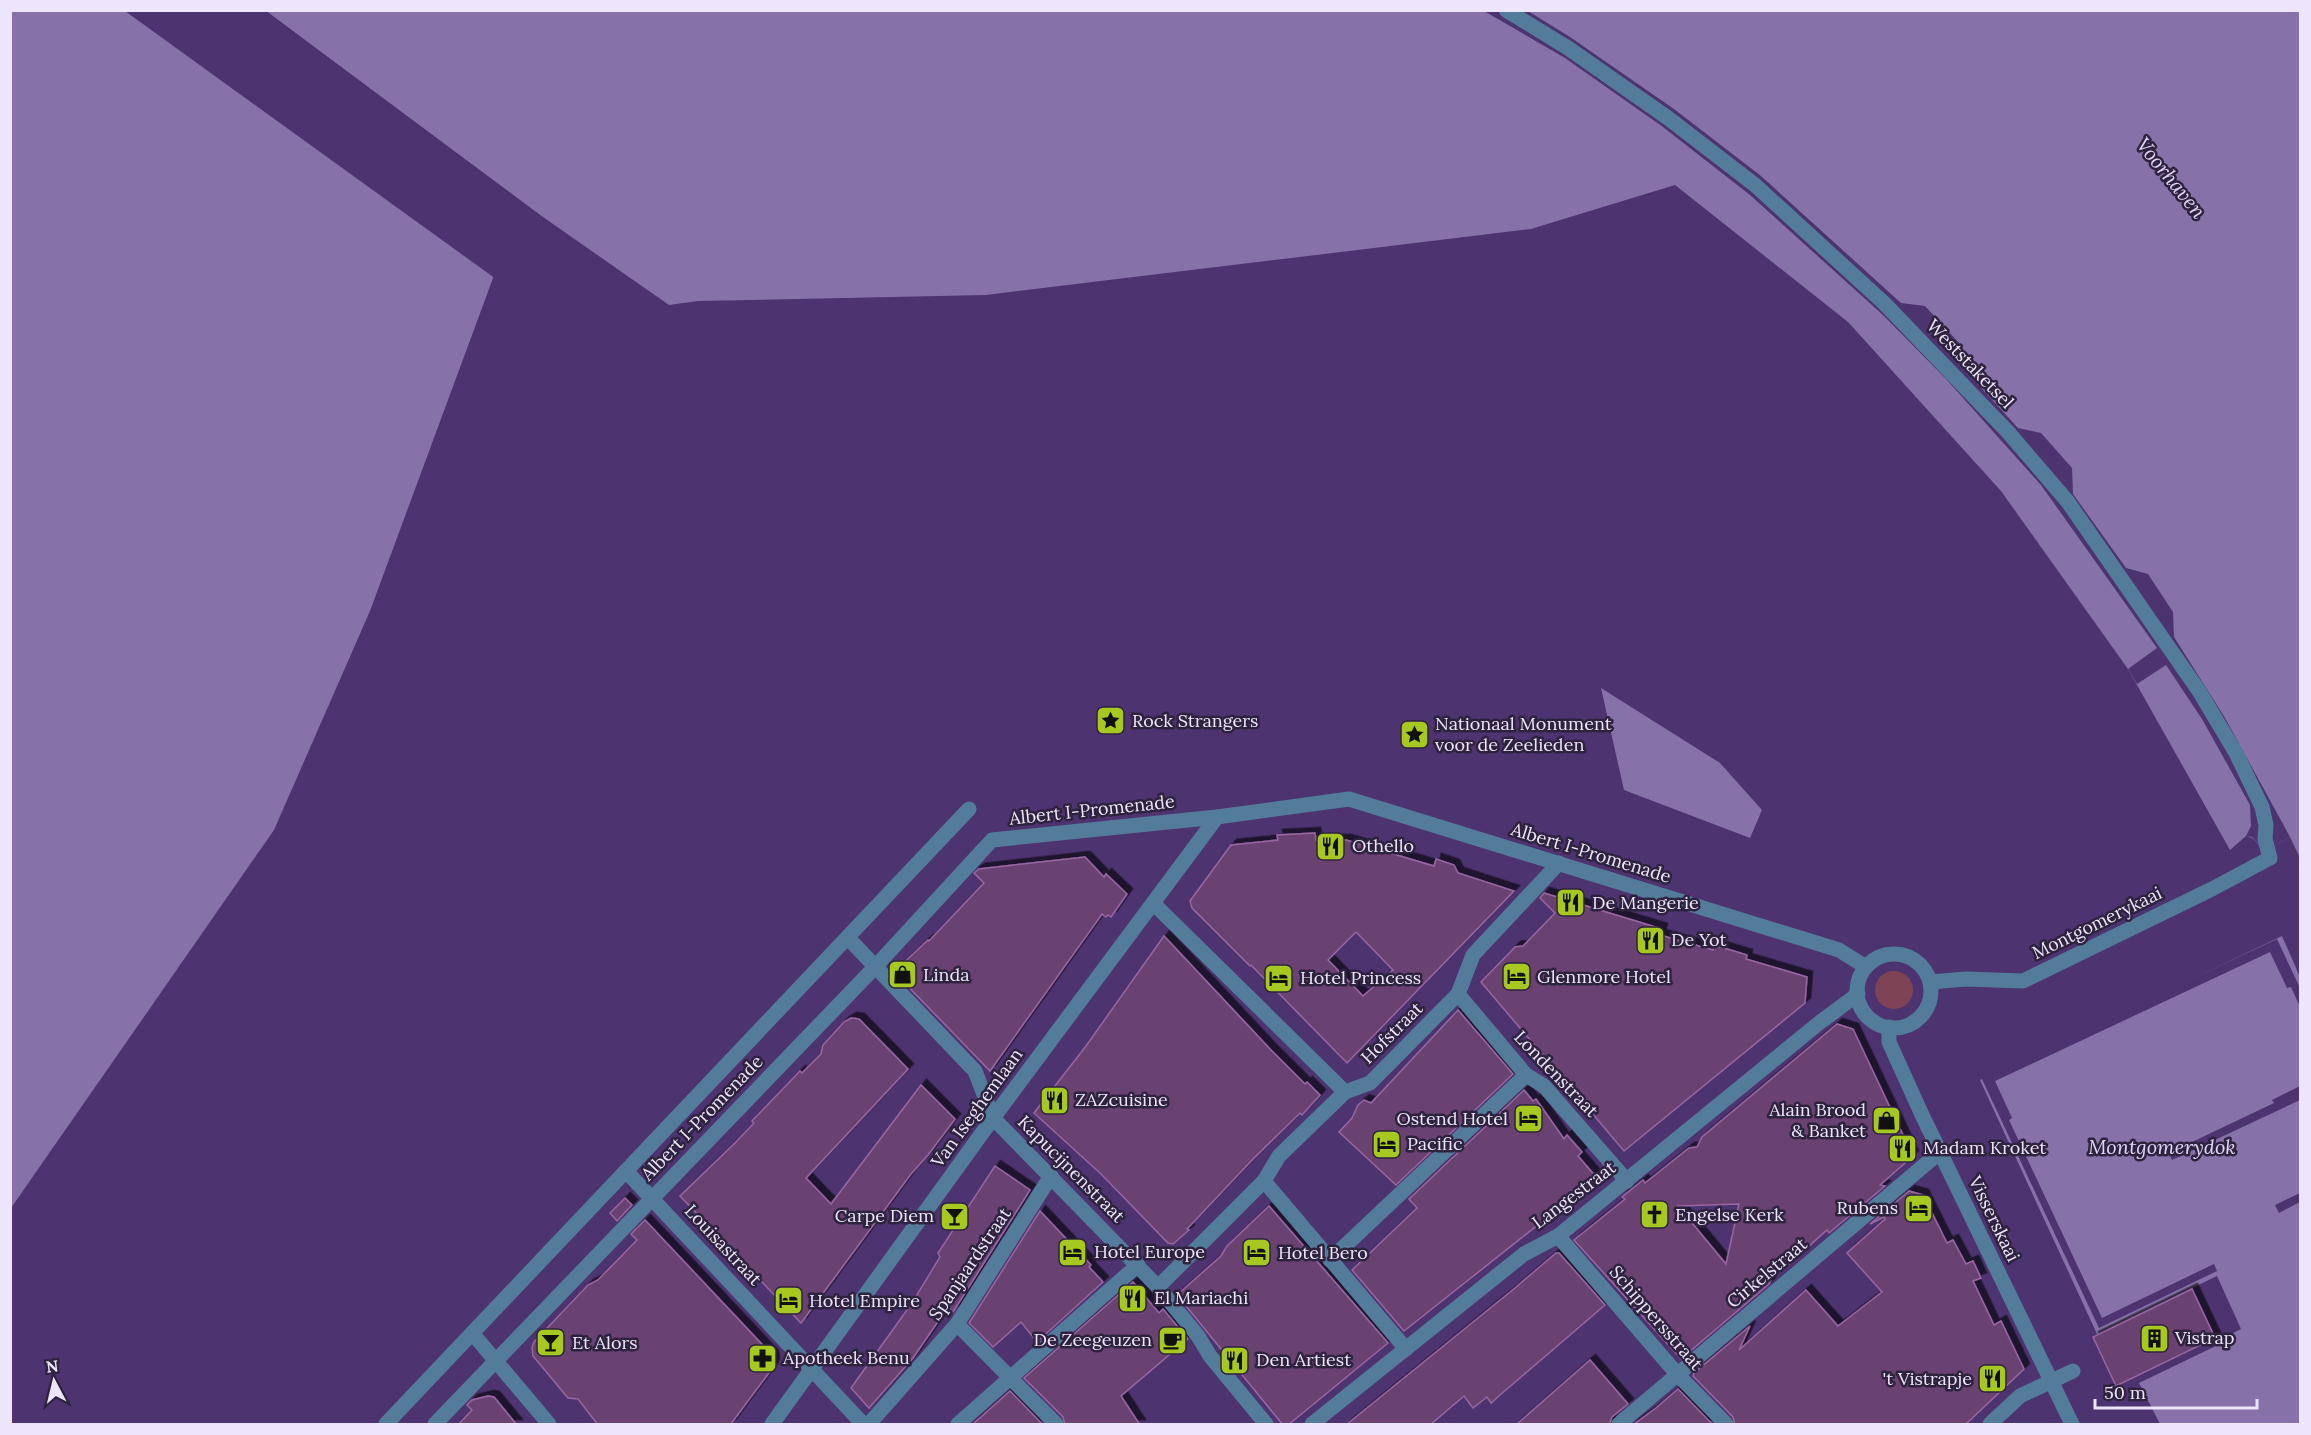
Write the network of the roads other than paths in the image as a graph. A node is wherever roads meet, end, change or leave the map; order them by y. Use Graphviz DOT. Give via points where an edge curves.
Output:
graph roads {
  1 [pos="1506,10"];
  2 [pos="969,809"];
  3 [pos="1217,817"];
  4 [pos="2270,858"];
  5 [pos="1559,863"];
  6 [pos="1153,903"];
  7 [pos="848,938"];
  8 [pos="876,966"];
  9 [pos="1866,967"];
  10 [pos="1930,982"];
  11 [pos="1458,994"];
  12 [pos="1858,994"];
  13 [pos="1888,1027"];
  14 [pos="1526,1074"];
  15 [pos="1345,1092"];
  16 [pos="993,1118"];
  17 [pos="1940,1152"];
  18 [pos="627,1172"];
  19 [pos="1051,1176"];
  20 [pos="1264,1180"];
  21 [pos="1626,1181"];
  22 [pos="652,1197"];
  23 [pos="1558,1236"];
  24 [pos="1330,1260"];
  25 [pos="1138,1265"];
  26 [pos="1158,1287"];
  27 [pos="957,1324"];
  28 [pos="473,1334"];
  29 [pos="1406,1348"];
  30 [pos="495,1361"];
  31 [pos="812,1369"];
  32 [pos="2073,1371"];
  33 [pos="1678,1375"];
  34 [pos="1010,1378"];
  35 [pos="2051,1381"];
  36 [pos="386,1425"];
  37 [pos="435,1425"];
  38 [pos="549,1425"];
  39 [pos="772,1425"];
  40 [pos="863,1425"];
  41 [pos="869,1425"];
  42 [pos="958,1425"];
  43 [pos="1056,1425"];
  44 [pos="1266,1425"];
  45 [pos="1312,1425"];
  46 [pos="1619,1425"];
  47 [pos="1726,1425"];
  48 [pos="1990,1425"];
  49 [pos="2072,1425"];
  1 -- 4 [label="street, Weststaketsel" via="1623,86 1755,185 1884,303 2008,432 2068,502 2199,691 2262,807"];
  2 -- 7 [label="street, Albert I-Promenade"];
  3 -- 5 [label="street, Albert I-Promenade" via="1349,799"];
  3 -- 6 [label="street, Van Iseghemlaan"];
  3 -- 8 [label="street, Albert I-Promenade" via="992,840"];
  4 -- 10 [label="street, Montgomerykaai" via="2023,981"];
  5 -- 9 [label="street, Albert I-Promenade" via="1839,950"];
  5 -- 11 [label="street, Hofstraat" via="1473,955"];
  6 -- 15 [label="street"];
  6 -- 16 [label="street, Van Iseghemlaan"];
  7 -- 8 [label="street, Kapucijnenstraat"];
  7 -- 18 [label="street, Albert I-Promenade"];
  8 -- 16 [label="street, Kapucijnenstraat" via="975,1071"];
  8 -- 22 [label="street, Albert I-Promenade"];
  9 -- 10 [label="street" via="1882,956 1903,955 1920,964"];
  9 -- 12 [label="street"];
  10 -- 13 [label="street" via="1930,1002 1918,1019"];
  11 -- 14 [label="street, Londenstraat"];
  11 -- 15 [label="street, Hofstraat" via="1370,1083"];
  12 -- 13 [label="street" via="1864,1012"];
  12 -- 21 [label="street, Langestraat"];
  13 -- 17 [label="street, Visserskaai" via="1889,1042"];
  14 -- 21 [label="street, Londenstraat" via="1544,1086"];
  14 -- 24 [label="street"];
  15 -- 20 [label="street, Hofstraat" via="1279,1156"];
  16 -- 19 [label="street, Kapucijnenstraat"];
  16 -- 31 [label="street, Van Iseghemlaan"];
  17 -- 33 [label="street, Cirkelstraat"];
  17 -- 35 [label="street, Visserskaai"];
  18 -- 22 [label="street, Louisastraat"];
  18 -- 28 [label="street, Albert I-Promenade"];
  19 -- 25 [label="street, Kapucijnenstraat"];
  19 -- 27 [label="street, Spanjaardstraat"];
  20 -- 24 [label="street"];
  20 -- 26 [label="street, Hofstraat"];
  21 -- 23 [label="street, Langestraat"];
  22 -- 30 [label="street, Albert I-Promenade"];
  22 -- 31 [label="street, Louisastraat"];
  23 -- 29 [label="street, Langestraat" via="1524,1254"];
  23 -- 33 [label="street, Schippersstraat"];
  24 -- 29 [label="street"];
  25 -- 26 [label="street, Kapucijnenstraat"];
  25 -- 34 [label="street"];
  26 -- 44 [label="street, Kapucijnenstraat"];
  27 -- 34 [label="street"];
  27 -- 41 [label="street, Spanjaardstraat"];
  28 -- 30 [label="street"];
  28 -- 36 [label="street, Albert I-Promenade"];
  29 -- 45 [label="street, Langestraat"];
  30 -- 37 [label="street, Albert I-Promenade"];
  30 -- 38 [label="street"];
  31 -- 39 [label="street, Van Iseghemlaan"];
  31 -- 40 [label="street, Louisastraat"];
  32 -- 35 [label="street"];
  33 -- 46 [label="street, Cirkelstraat"];
  33 -- 47 [label="street, Schippersstraat"];
  34 -- 42 [label="street"];
  34 -- 43 [label="street"];
  35 -- 48 [label="street" via="2020,1396"];
  35 -- 49 [label="street, Visserskaai"];
}
